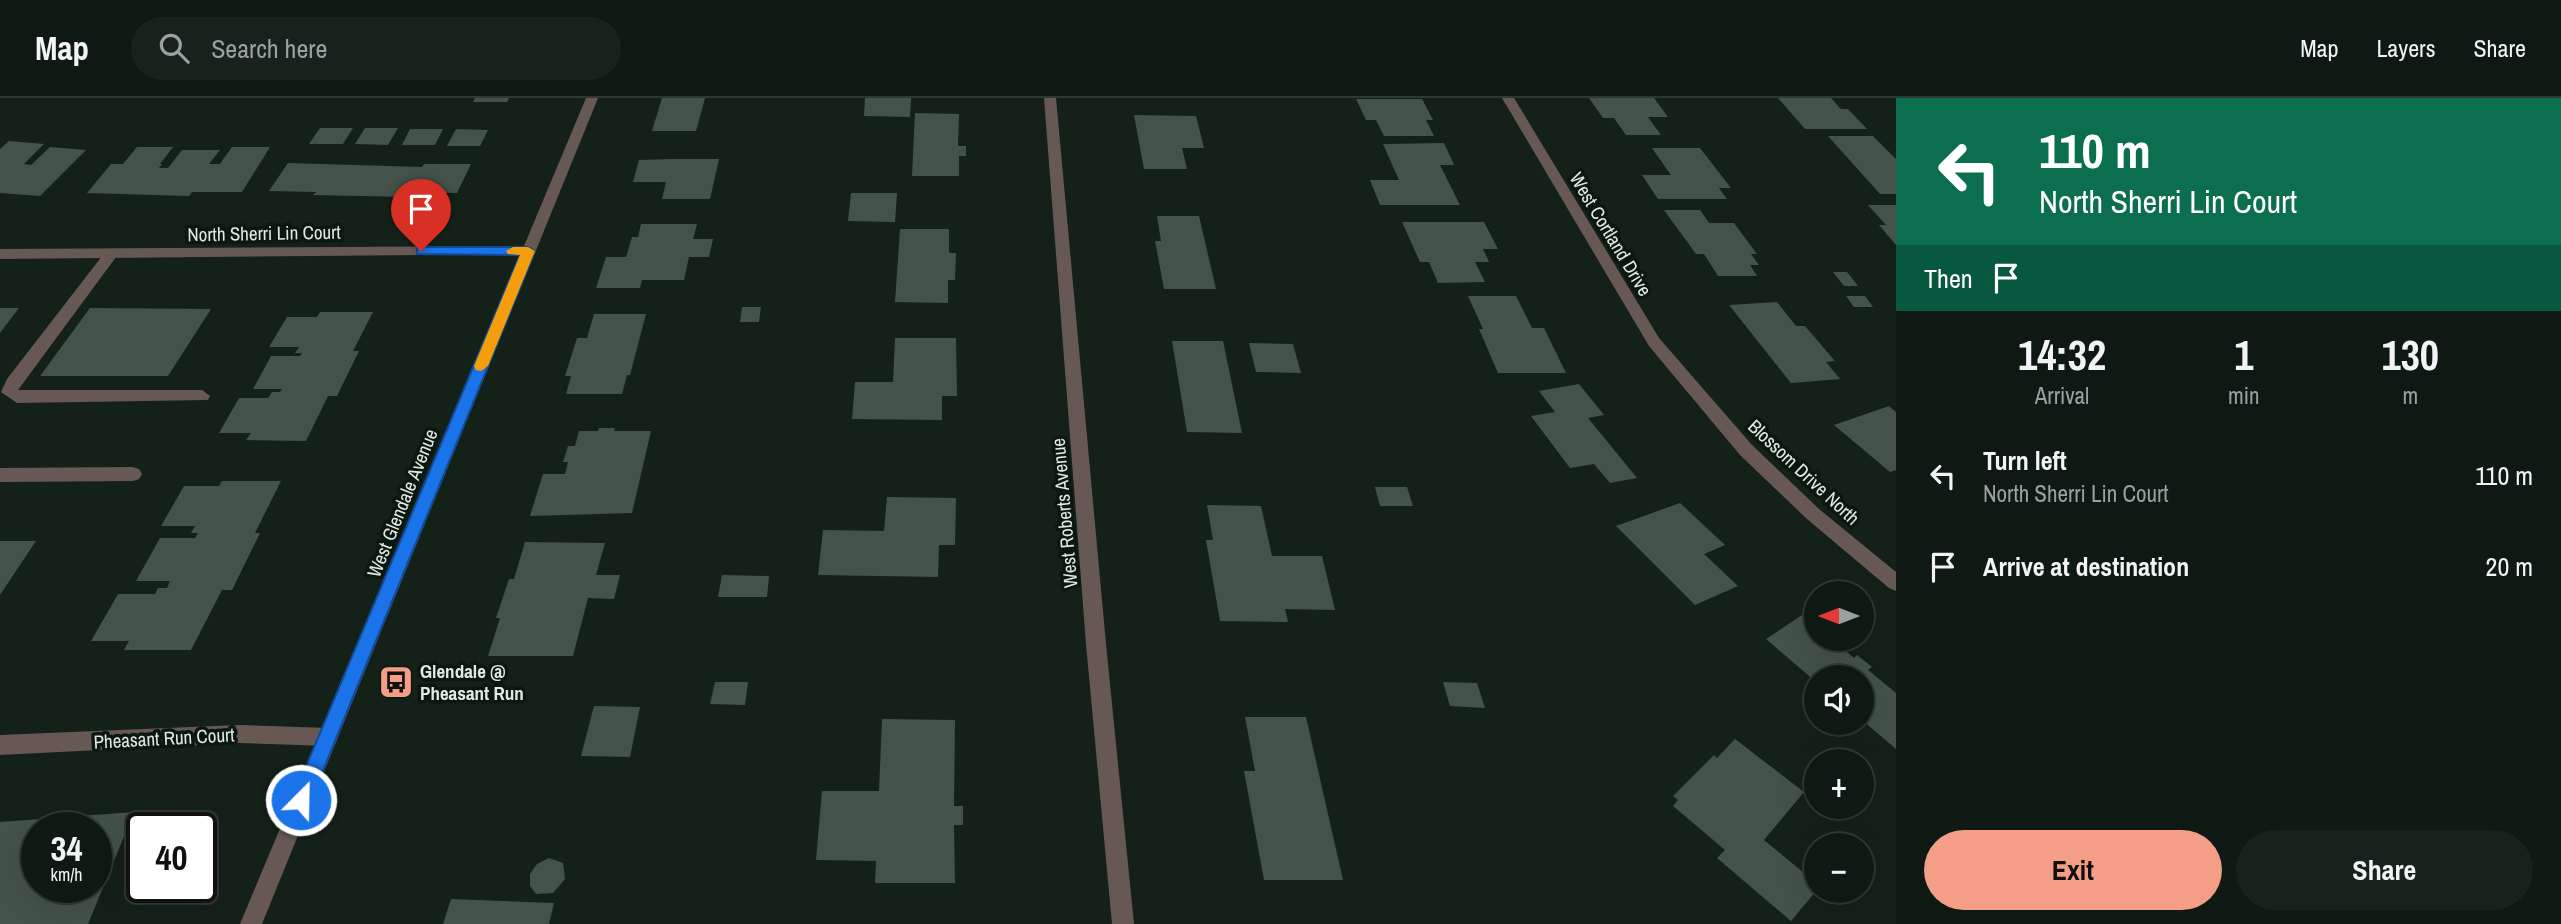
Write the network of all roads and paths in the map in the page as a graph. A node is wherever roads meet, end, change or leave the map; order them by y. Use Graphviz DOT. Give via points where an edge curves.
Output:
graph roads {
  1 [pos="592,98"];
  2 [pos="1050,98"];
  3 [pos="1508,98"];
  4 [pos="528,251"];
  5 [pos="0,254"];
  6 [pos="111,254"];
  7 [pos="1689,385"];
  8 [pos="202,396"];
  9 [pos="133,474"];
  10 [pos="0,475"];
  11 [pos="1896,583"];
  12 [pos="328,737"];
  13 [pos="0,746"];
  14 [pos="251,924"];
  15 [pos="1123,924"];
  1 -- 4 [label="street, West Glendale Avenue"];
  2 -- 15 [label="street, West Roberts Avenue"];
  3 -- 7 [label="street, West Cortland Drive" via="1654,342"];
  4 -- 6 [label="street, North Sherri Lin Court"];
  4 -- 12 [label="street, West Glendale Avenue"];
  5 -- 6 [label="street, North Sherri Lin Court"];
  6 -- 8 [label="street" via="9,392 17,397"];
  7 -- 11 [label="street, Blossom Drive North" via="1746,450"];
  9 -- 10 [label="street"];
  12 -- 13 [label="street, Pheasant Run Court" via="239,734"];
  12 -- 14 [label="street, West Glendale Avenue"];
}
